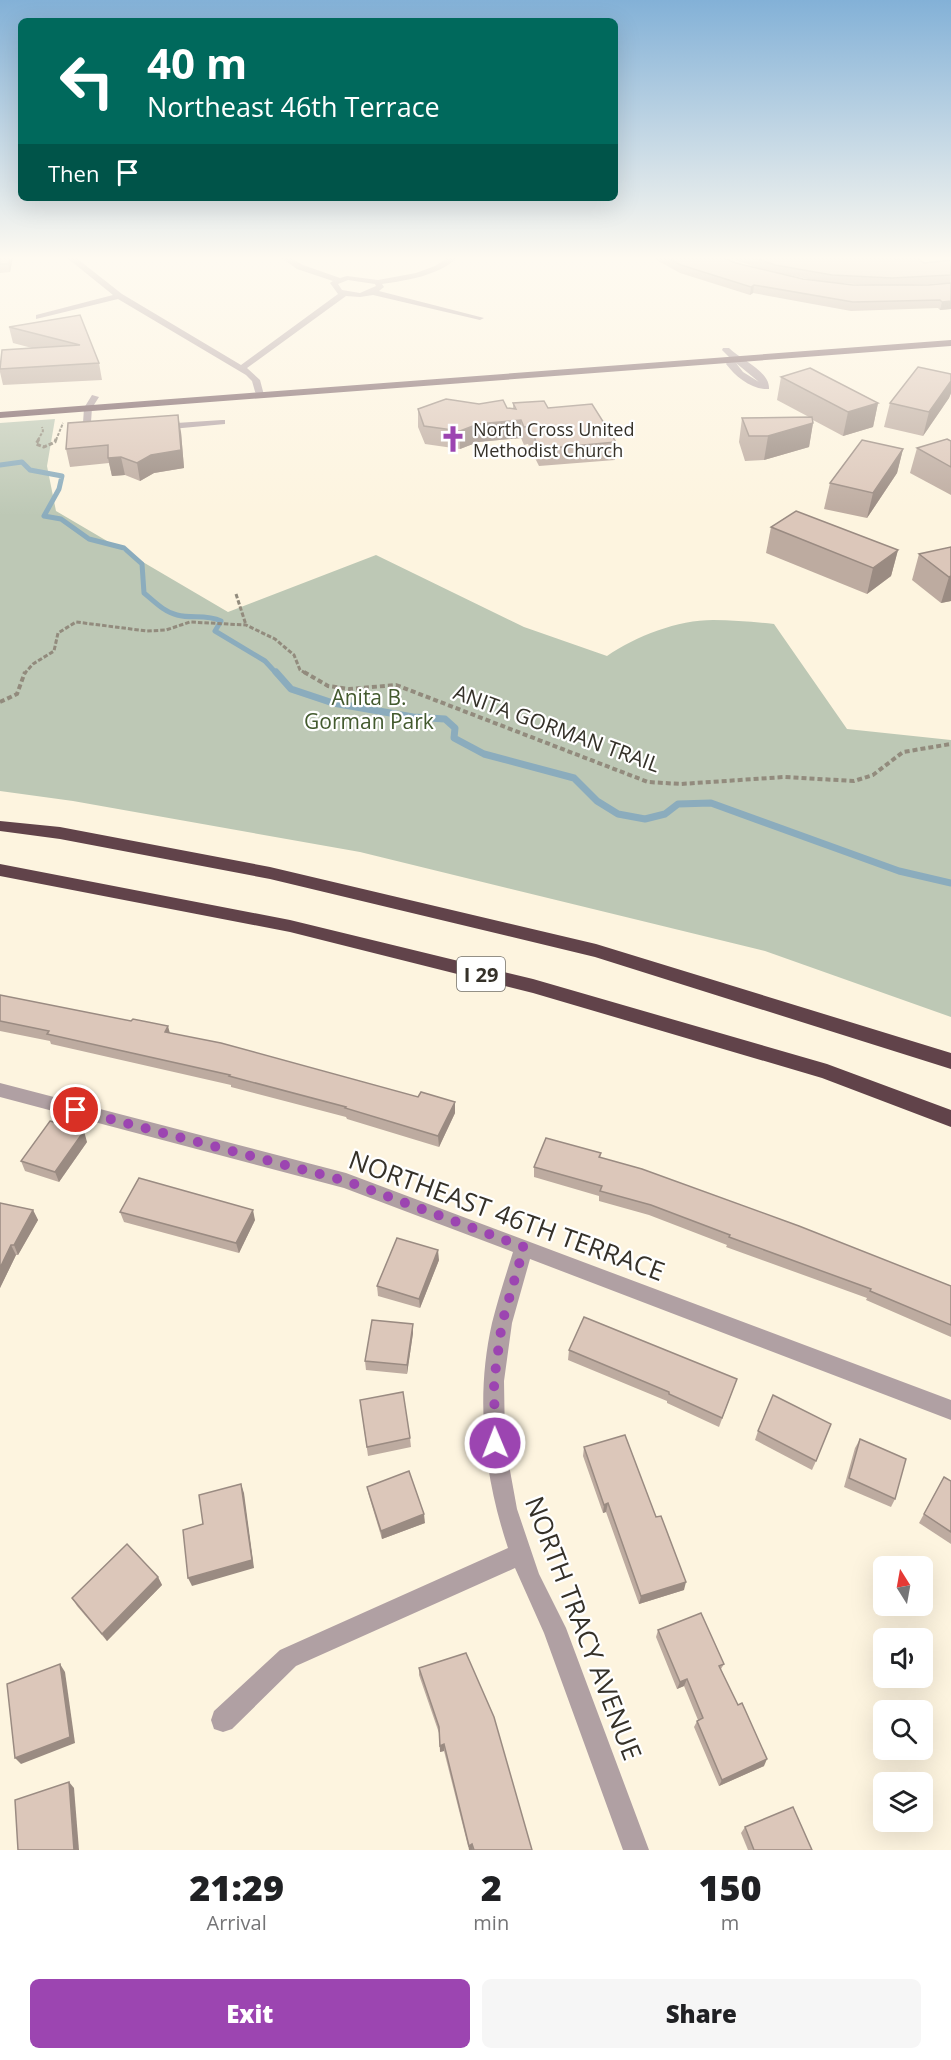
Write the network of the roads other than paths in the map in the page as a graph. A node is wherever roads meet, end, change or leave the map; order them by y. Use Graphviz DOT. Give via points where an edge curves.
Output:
graph roads {
  1 [pos="200,343"];
  2 [pos="276,343"];
  3 [pos="820,343"];
  4 [pos="947,343"];
  5 [pos="726,350"];
  6 [pos="618,358"];
  7 [pos="734,360"];
  8 [pos="242,368"];
  9 [pos="600,370"];
  10 [pos="344,379"];
  11 [pos="269,384"];
  12 [pos="247,386"];
  13 [pos="259,390"];
  14 [pos="107,396"];
  15 [pos="95,397"];
  16 [pos="83,398"];
  17 [pos="88,408"];
  18 [pos="0,415"];
  19 [pos="222,422"];
  20 [pos="151,428"];
  21 [pos="106,430"];
  22 [pos="0,826"];
  23 [pos="0,870"];
  24 [pos="951,1061"];
  25 [pos="3,1096"];
  26 [pos="951,1119"];
  27 [pos="524,1247"];
  28 [pos="951,1410"];
  29 [pos="521,1554"];
  30 [pos="223,1720"];
  31 [pos="636,1850"];
  1 -- 8 [label="street"];
  2 -- 8 [label="street"];
  3 -- 5 [label="main road"];
  4 -- 7 [label="main road"];
  5 -- 6 [label="main road"];
  5 -- 7 [label="street"];
  6 -- 9 [label="main road"];
  6 -- 10 [label="main road"];
  7 -- 9 [label="main road"];
  8 -- 13 [label="street" via="256,380"];
  9 -- 13 [label="main road"];
  11 -- 13 [label="main road"];
  12 -- 13 [label="main road"];
  13 -- 17 [label="main road"];
  14 -- 15 [label="main road"];
  15 -- 16 [label="main road"];
  15 -- 17 [label="lane"];
  17 -- 18 [label="main road"];
  17 -- 21 [label="lane" via="87,423"];
  19 -- 20 [label="lane"];
  22 -- 24 [label="highway, I 29" via="60,833 270,873 596,951"];
  23 -- 26 [label="highway, I 29" via="290,926 533,986 827,1072"];
  25 -- 27 [label="street, NORTHEAST 46TH TERRACE" via="346,1181"];
  27 -- 28 [label="street, NORTHEAST 46TH TERRACE"];
  27 -- 29 [label="street, NORTH TRACY AVENUE" via="502,1323 494,1381 495,1443 506,1509"];
  29 -- 30 [label="street" via="288,1658"];
  29 -- 31 [label="street, NORTH TRACY AVENUE" via="554,1628"];
}
